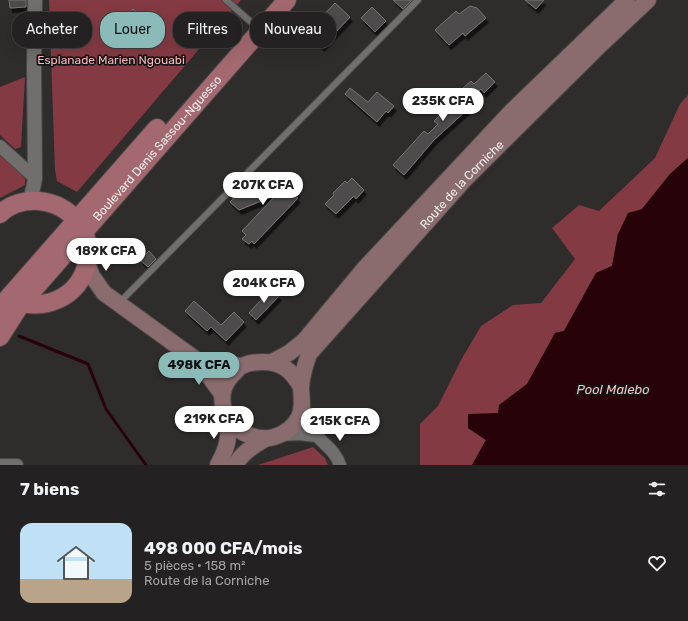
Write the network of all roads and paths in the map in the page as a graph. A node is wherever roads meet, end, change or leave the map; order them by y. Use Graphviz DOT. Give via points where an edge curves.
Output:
graph roads {
  1 [pos="35,0"];
  2 [pos="226,0"];
  3 [pos="273,0"];
  4 [pos="287,0"];
  5 [pos="418,0"];
  6 [pos="627,0"];
  7 [pos="648,0"];
  8 [pos="262,12"];
  9 [pos="250,21"];
  10 [pos="250,25"];
  11 [pos="0,146"];
  12 [pos="33,188"];
  13 [pos="0,214"];
  14 [pos="80,226"];
  15 [pos="87,263"];
  16 [pos="69,293"];
  17 [pos="104,293"];
  18 [pos="7,301"];
  19 [pos="119,303"];
  20 [pos="0,337"];
  21 [pos="198,361"];
  22 [pos="272,362"];
  23 [pos="241,366"];
  24 [pos="301,387"];
  25 [pos="222,394"];
  26 [pos="303,404"];
  27 [pos="228,419"];
  28 [pos="317,436"];
  29 [pos="272,437"];
  30 [pos="0,465"];
  31 [pos="17,465"];
  32 [pos="218,465"];
  33 [pos="234,465"];
  34 [pos="340,465"];
  1 -- 12 [label="street"];
  2 -- 9 [label="lane"];
  3 -- 8 [label="main road, Boulevard Denis Sassou-Nguesso"];
  4 -- 14 [label="main road, Boulevard Denis Sassou-Nguesso"];
  5 -- 19 [label="lane"];
  6 -- 22 [label="main road, Route de la Corniche" via="512,111 364,270 304,341"];
  7 -- 24 [label="main road, Route de la Corniche" via="455,191 309,354"];
  10 -- 14 [label="main road, Boulevard Denis Sassou-Nguesso" via="159,126"];
  11 -- 12 [label="street"];
  12 -- 13 [label="main road" via="16,204"];
  12 -- 14 [label="main road" via="50,202 64,209"];
  14 -- 15 [label="main road" via="88,247"];
  14 -- 18 [label="main road, Boulevard Denis Sassou-Nguesso"];
  15 -- 16 [label="main road" via="80,280"];
  15 -- 17 [label="main road" via="92,276"];
  16 -- 17 [label="main road"];
  16 -- 18 [label="main road" via="54,302 38,305"];
  17 -- 19 [label="main road"];
  18 -- 20 [label="main road, Boulevard Denis Sassou-Nguesso"];
  19 -- 21 [label="main road"];
  21 -- 23 [label="main road"];
  21 -- 25 [label="main road"];
  22 -- 23 [label="main road" via="256,362"];
  22 -- 24 [label="main road" via="286,368 295,376"];
  23 -- 25 [label="main road" via="228,379"];
  24 -- 26 [label="main road"];
  25 -- 27 [label="main road"];
  26 -- 28 [label="street" via="309,425"];
  26 -- 29 [label="main road" via="299,417 291,428"];
  27 -- 29 [label="main road" via="236,428 250,436"];
  27 -- 32 [label="main road" via="227,447"];
  28 -- 29 [label="street" via="299,434"];
  28 -- 34 [label="street" via="332,451"];
  29 -- 33 [label="main road" via="250,447"];
  30 -- 31 [label="street"];
}
